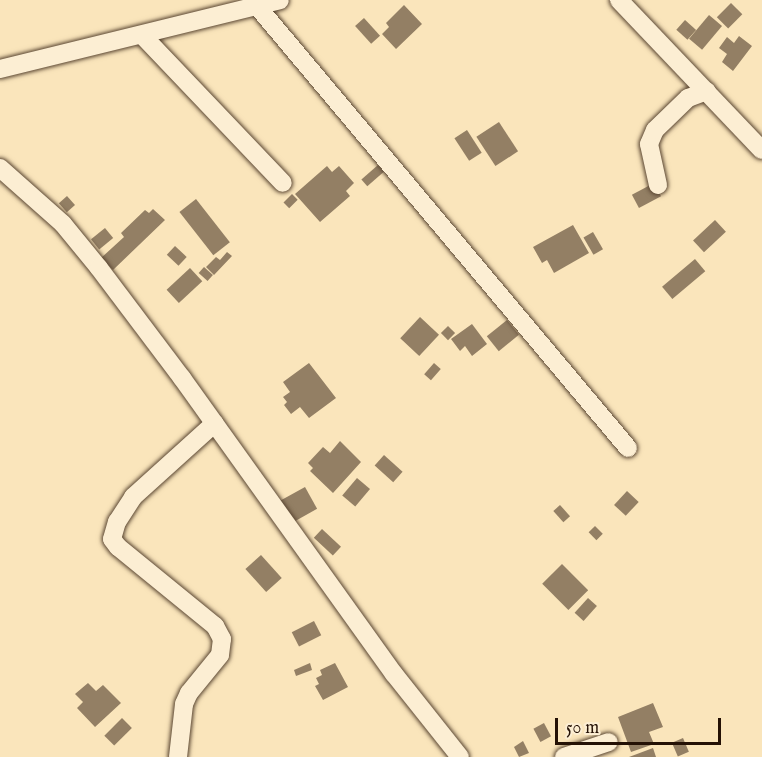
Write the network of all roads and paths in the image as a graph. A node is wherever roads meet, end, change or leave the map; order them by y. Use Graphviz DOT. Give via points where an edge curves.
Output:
graph roads {
  1 [pos="280,0"];
  2 [pos="619,0"];
  3 [pos="257,6"];
  4 [pos="142,35"];
  5 [pos="0,69"];
  6 [pos="706,91"];
  7 [pos="762,150"];
  8 [pos="0,168"];
  9 [pos="283,183"];
  10 [pos="658,185"];
  11 [pos="215,423"];
  12 [pos="628,448"];
  13 [pos="609,742"];
  14 [pos="178,757"];
  15 [pos="459,757"];
  16 [pos="564,757"];
  1 -- 3 [label="street"];
  2 -- 6 [label="street"];
  3 -- 4 [label="street"];
  3 -- 12 [label="street"];
  4 -- 5 [label="street"];
  4 -- 9 [label="street"];
  6 -- 7 [label="street"];
  6 -- 10 [label="street" via="688,98 655,130 649,144"];
  8 -- 11 [label="street" via="63,224"];
  11 -- 14 [label="street" via="133,497 112,538 215,626 222,639 220,655 184,704"];
  11 -- 15 [label="street" via="394,674"];
  13 -- 16 [label="street"];
}
